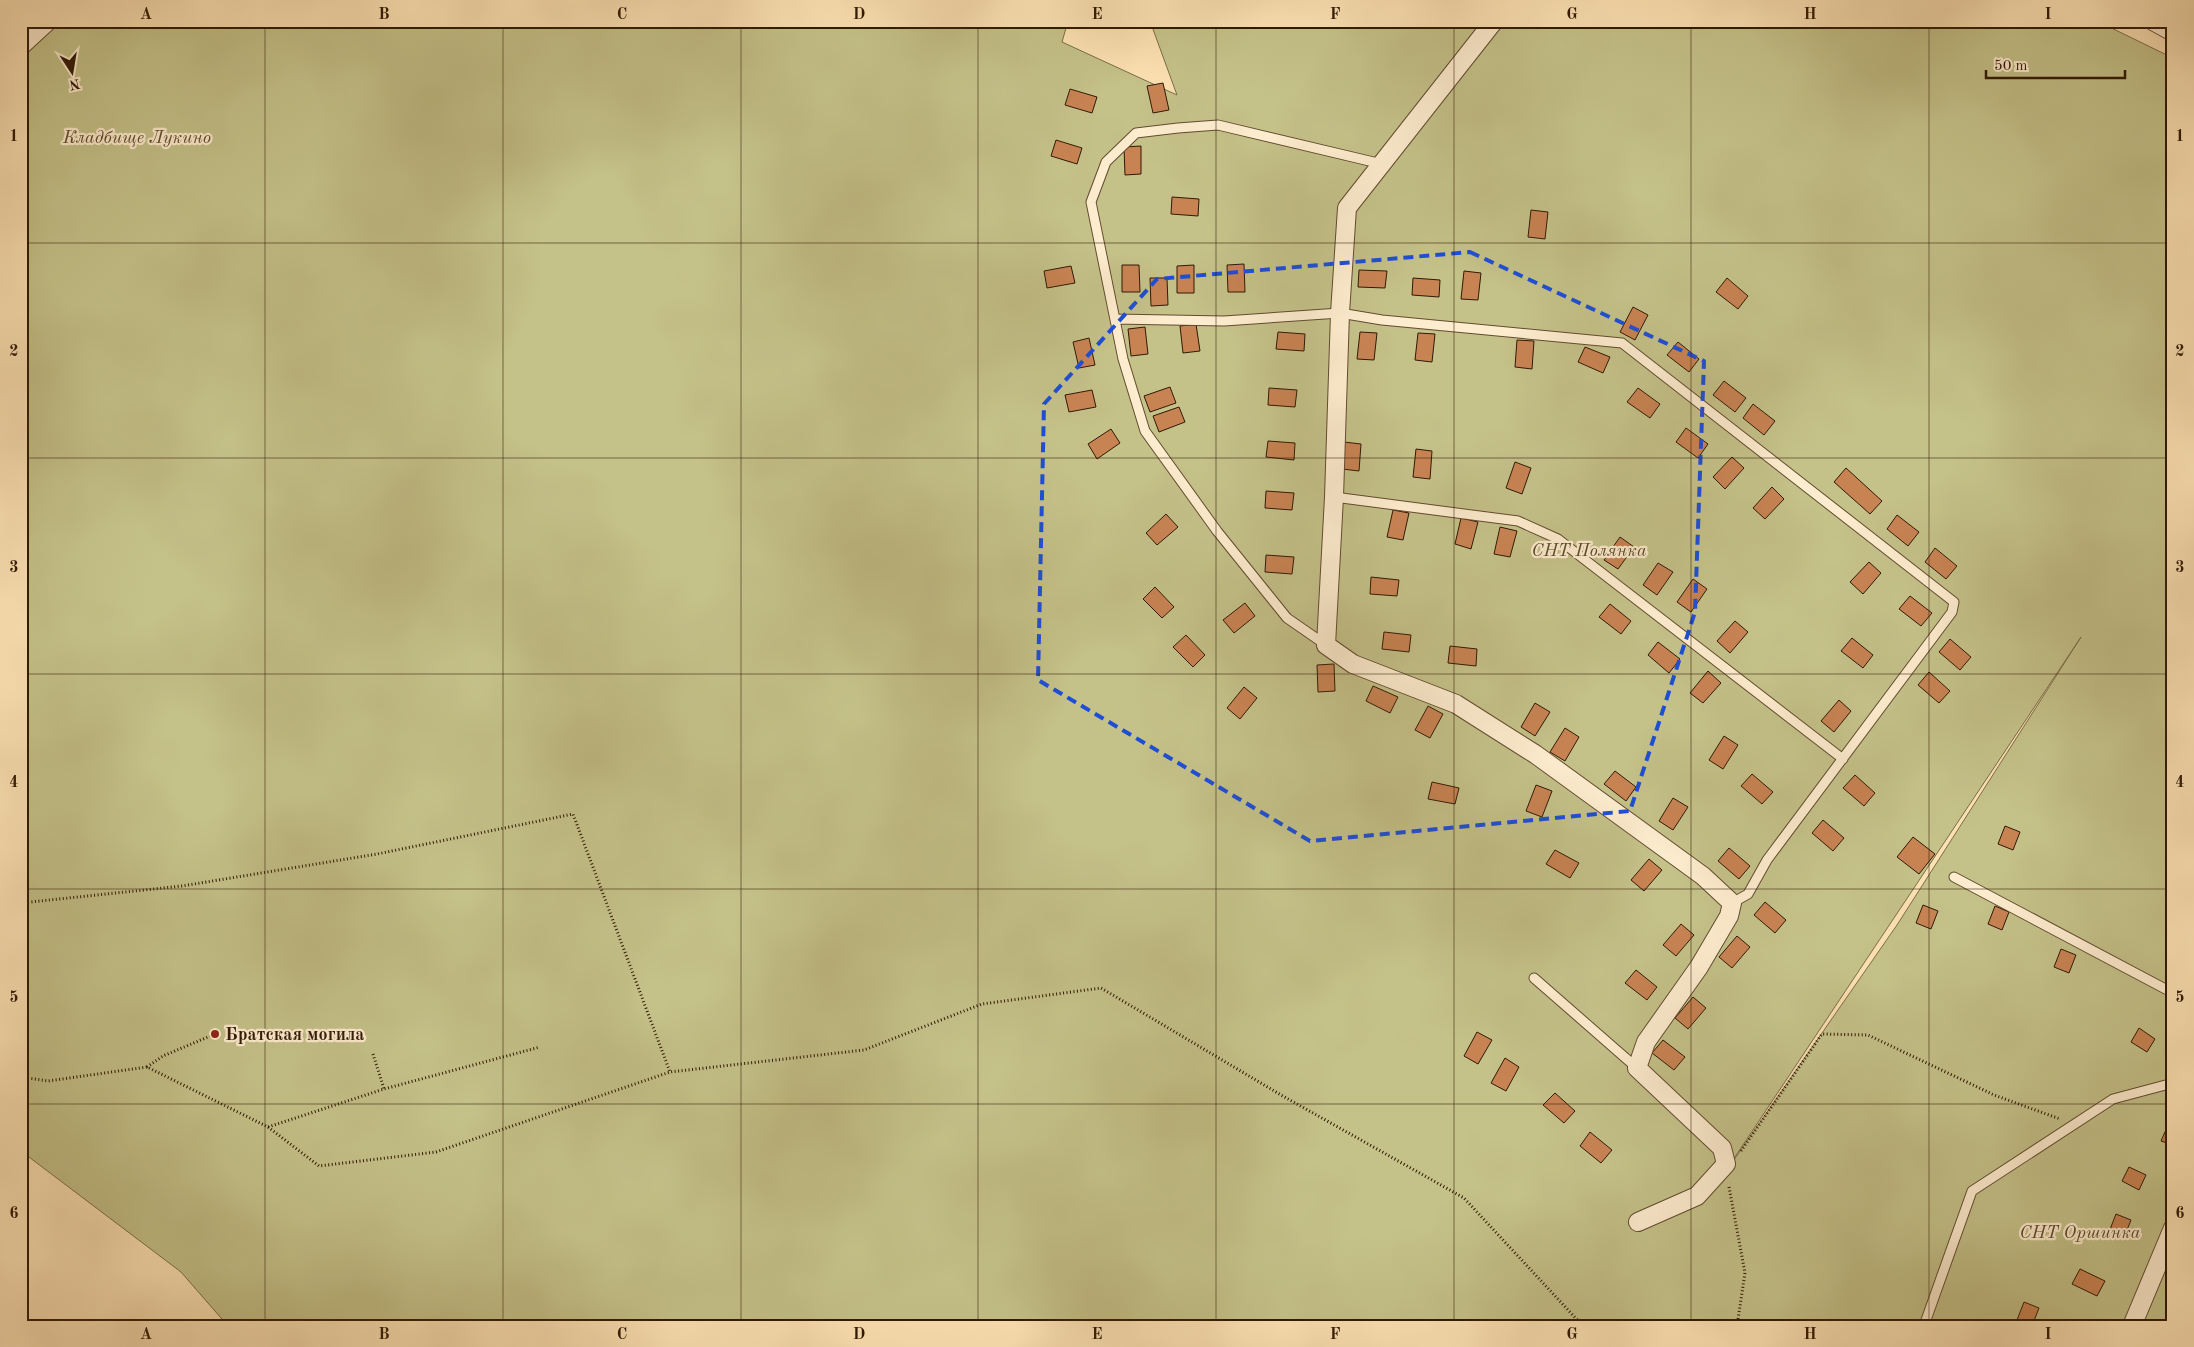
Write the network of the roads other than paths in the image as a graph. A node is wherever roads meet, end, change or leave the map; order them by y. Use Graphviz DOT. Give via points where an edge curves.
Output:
graph roads {
  1 [pos="48,21"];
  2 [pos="1494,21"];
  3 [pos="2153,21"];
  4 [pos="2173,32"];
  5 [pos="21,46"];
  6 [pos="1382,164"];
  7 [pos="1340,313"];
  8 [pos="1115,319"];
  9 [pos="1334,496"];
  10 [pos="1326,645"];
  11 [pos="1843,759"];
  12 [pos="1954,877"];
  13 [pos="1732,902"];
  14 [pos="1534,978"];
  15 [pos="2173,993"];
  16 [pos="1637,1068"];
  17 [pos="2173,1083"];
  18 [pos="1638,1222"];
  19 [pos="2172,1234"];
  20 [pos="1929,1326"];
  21 [pos="2132,1326"];
  1 -- 5 [label="street"];
  2 -- 6 [label="street"];
  3 -- 4 [label="street"];
  6 -- 7 [label="street" via="1347,208"];
  6 -- 8 [label="lane" via="1218,125 1136,134 1106,162 1091,202"];
  7 -- 8 [label="lane" via="1224,320"];
  7 -- 9 [label="street"];
  7 -- 11 [label="lane" via="1382,320 1622,343 1954,602 1952,612"];
  8 -- 10 [label="lane" via="1123,359 1145,431 1217,531 1287,618"];
  9 -- 10 [label="street"];
  9 -- 11 [label="lane" via="1518,520 1558,539"];
  10 -- 13 [label="street" via="1353,664 1456,704 1535,754 1703,876"];
  11 -- 13 [label="lane" via="1768,860 1748,894"];
  12 -- 15 [label="lane"];
  13 -- 16 [label="street" via="1728,916 1699,967 1646,1042"];
  14 -- 16 [label="lane"];
  16 -- 18 [label="street" via="1722,1148 1726,1164 1697,1196"];
  17 -- 20 [label="lane" via="2114,1099 1972,1191 1926,1320"];
  19 -- 21 [label="street"];
}
